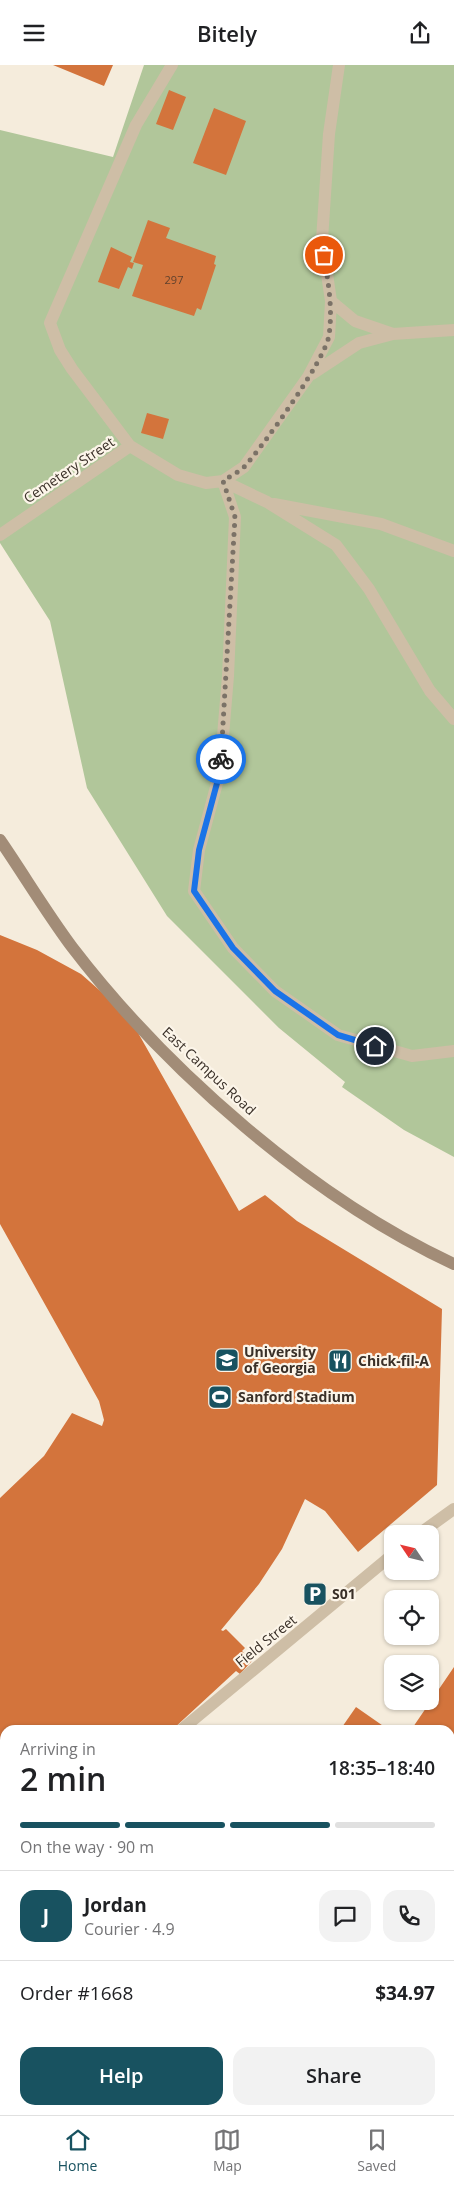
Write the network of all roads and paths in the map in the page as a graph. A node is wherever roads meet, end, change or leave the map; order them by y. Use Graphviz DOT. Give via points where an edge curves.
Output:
graph roads {
  1 [pos="172,65"];
  2 [pos="339,65"];
  3 [pos="331,301"];
  4 [pos="454,330"];
  5 [pos="393,333"];
  6 [pos="308,377"];
  7 [pos="130,446"];
  8 [pos="223,481"];
  9 [pos="266,502"];
  10 [pos="0,535"];
  11 [pos="454,551"];
  12 [pos="454,719"];
  13 [pos="0,840"];
  14 [pos="454,1051"];
  15 [pos="454,1264"];
  16 [pos="454,1509"];
  17 [pos="432,1525"];
  18 [pos="384,1562"];
  19 [pos="187,1725"];
  1 -- 7 [label="street" via="136,125 50,323 64,357"];
  2 -- 3 [label="street" via="322,240"];
  3 -- 5 [label="street" via="356,321"];
  3 -- 6 [label="street" via="329,337"];
  4 -- 5 [label="street"];
  5 -- 6 [label="street" via="359,343"];
  6 -- 8 [label="street" via="244,467"];
  7 -- 8 [label="street" via="178,475 206,483"];
  7 -- 10 [label="street, Cemetery Street"];
  8 -- 9 [label="street"];
  8 -- 14 [label="street" via="235,517 228,676 220,772 199,850 194,891 233,948 275,991 338,1035 412,1057"];
  9 -- 11 [label="street" via="381,524"];
  9 -- 12 [label="street" via="336,545 369,589 430,691"];
  13 -- 15 [label="main road, East Campus Road" via="72,947 156,1043 195,1082 285,1160 379,1225"];
  16 -- 17 [label="street"];
  18 -- 19 [label="street, Field Street"];
}
